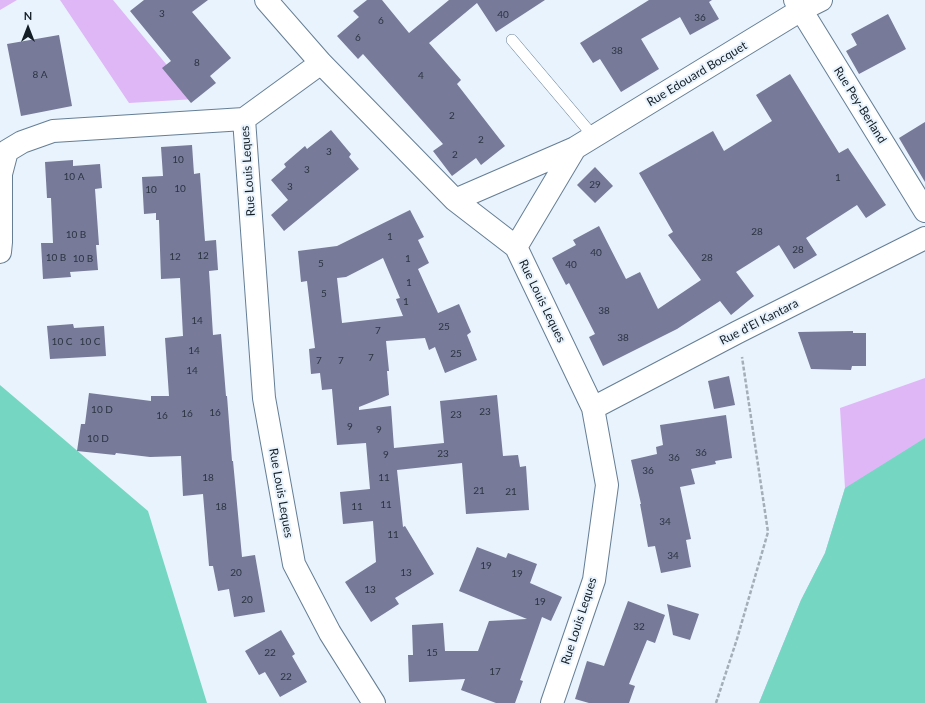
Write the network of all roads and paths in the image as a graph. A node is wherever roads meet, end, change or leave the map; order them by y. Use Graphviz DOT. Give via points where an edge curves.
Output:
graph roads {
  1 [pos="266,0"];
  2 [pos="821,0"];
  3 [pos="798,5"];
  4 [pos="512,40"];
  5 [pos="321,63"];
  6 [pos="244,119"];
  7 [pos="594,137"];
  8 [pos="575,148"];
  9 [pos="454,200"];
  10 [pos="925,211"];
  11 [pos="925,238"];
  12 [pos="516,247"];
  13 [pos="0,252"];
  14 [pos="738,332"];
  15 [pos="593,408"];
  16 [pos="374,703"];
  17 [pos="552,703"];
  18 [pos="716,703"];
  1 -- 5 [label="street"];
  2 -- 3 [label="street, Rue Edouard Bocquet"];
  3 -- 7 [label="street, Rue Edouard Bocquet"];
  3 -- 10 [label="street, Rue Pey-Berland"];
  4 -- 7 [label="lane"];
  5 -- 6 [label="street, Rue Louis Leques"];
  5 -- 9 [label="street, Rue Louis Leques"];
  6 -- 13 [label="street, Rue Louis Leques" via="53,131 22,142 7,151 1,174"];
  6 -- 16 [label="street, Rue Louis Leques" via="264,398 294,564 330,633"];
  7 -- 8 [label="street, Rue Edouard Bocquet"];
  8 -- 9 [label="street, Rue Edouard Bocquet"];
  8 -- 12 [label="street, Rue Edouard Bocquet"];
  9 -- 12 [label="street, Rue Louis Leques"];
  11 -- 14 [label="street, Rue d'El Kantara"];
  12 -- 15 [label="street, Rue Louis Leques"];
  14 -- 15 [label="street, Rue d'El Kantara"];
  14 -- 18 [label="path" via="768,532 738,639"];
  15 -- 17 [label="street, Rue Louis Leques" via="606,485 594,580"];
}
